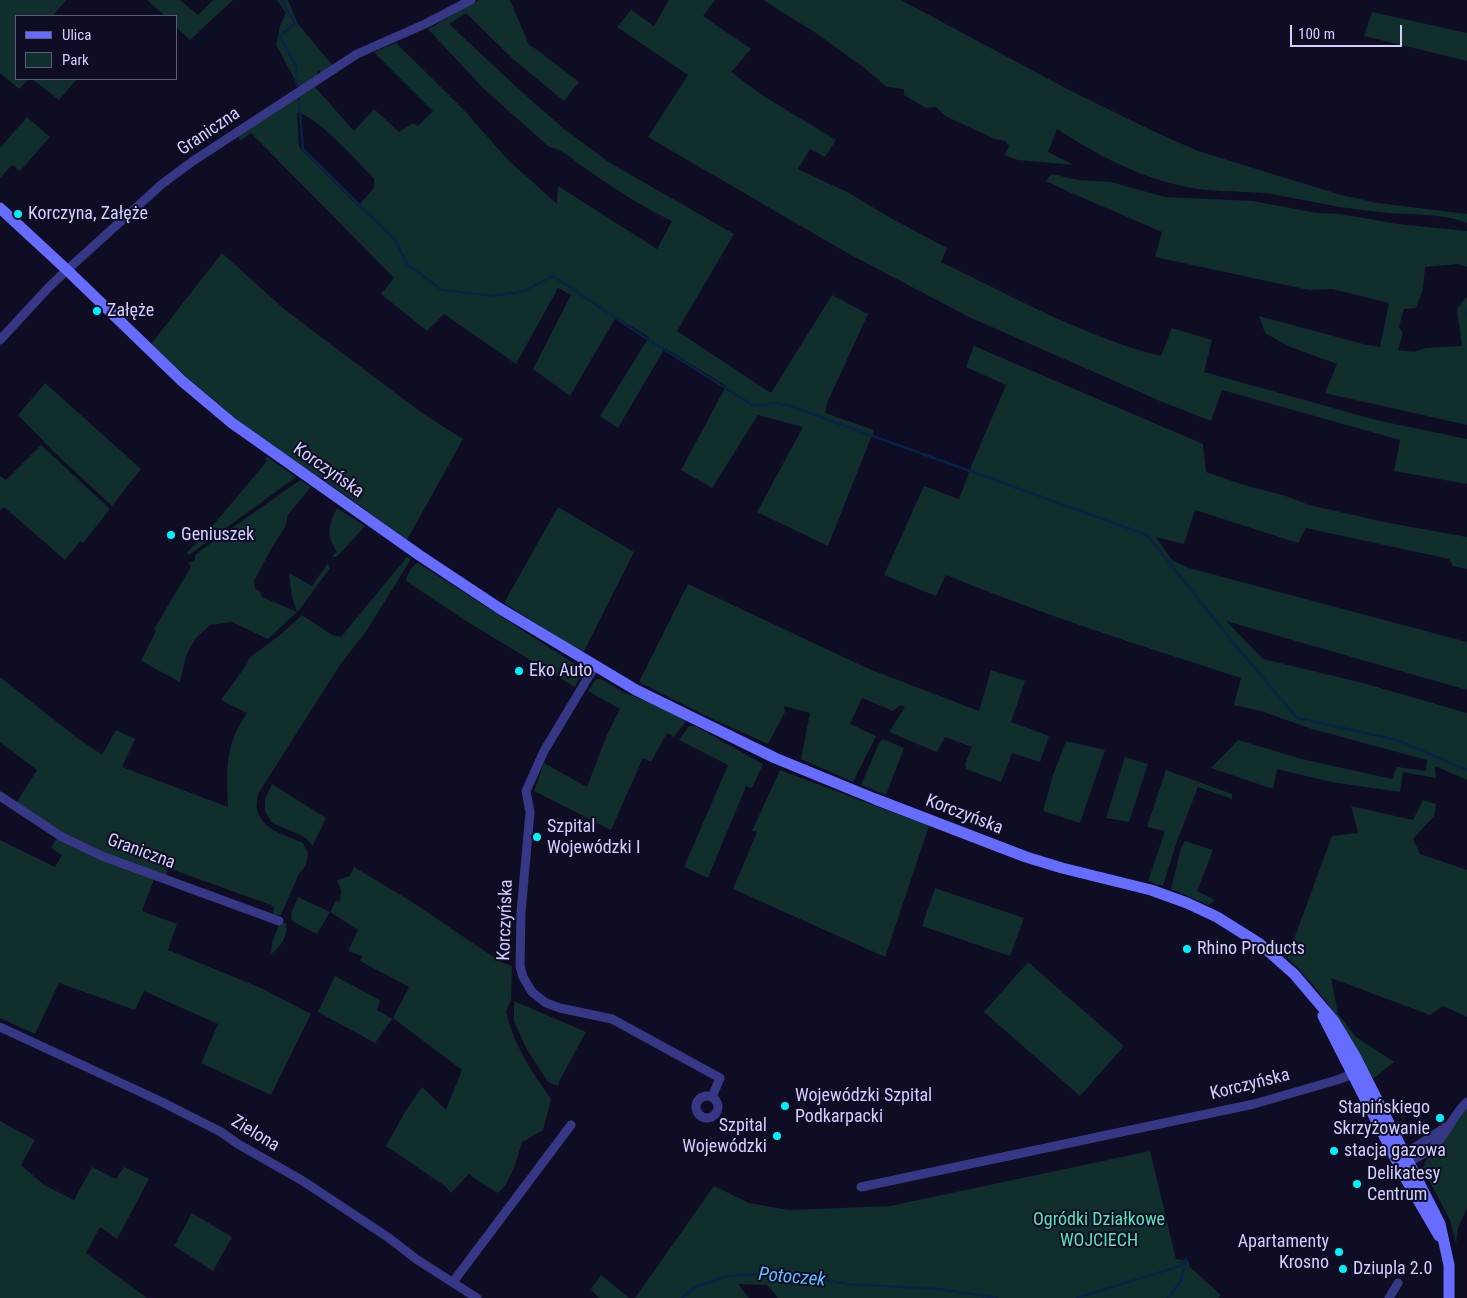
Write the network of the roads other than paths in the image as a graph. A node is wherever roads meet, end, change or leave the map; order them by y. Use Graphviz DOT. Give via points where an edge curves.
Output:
graph roads {
  1 [pos="471,0"];
  2 [pos="0,208"];
  3 [pos="67,270"];
  4 [pos="0,340"];
  5 [pos="595,666"];
  6 [pos="0,796"];
  7 [pos="279,921"];
  8 [pos="0,1027"];
  9 [pos="1358,1072"];
  10 [pos="712,1097"];
  11 [pos="1467,1102"];
  12 [pos="571,1125"];
  13 [pos="1408,1158"];
  14 [pos="1398,1163"];
  15 [pos="861,1187"];
  16 [pos="1446,1251"];
  17 [pos="452,1282"];
  18 [pos="1398,1283"];
  19 [pos="477,1298"];
  20 [pos="1389,1298"];
  21 [pos="1449,1298"];
  1 -- 3 [label="street, Graniczna" via="356,54 193,161 162,184"];
  2 -- 3 [label="main road, Korczyńska"];
  3 -- 4 [label="street, Graniczna"];
  3 -- 5 [label="main road, Korczyńska" via="182,381 232,423 419,555"];
  5 -- 9 [label="main road, Korczyńska" via="636,690 775,758 875,799 1026,856 1152,890 1218,917 1260,944 1294,974 1313,997"];
  5 -- 10 [label="street, Korczyńska" via="544,751 526,791 530,812 521,912 520,966 532,992 546,1003 612,1019 720,1078"];
  6 -- 7 [label="street, Graniczna" via="62,837 102,856"];
  8 -- 17 [label="street, Zielona" via="221,1132 303,1180"];
  9 -- 13 [label="main road, Korczyńska"];
  9 -- 14 [label="main road, Korczyńska"];
  9 -- 15 [label="street, Korczyńska" via="1254,1104"];
  11 -- 13 [label="street" via="1437,1142"];
  12 -- 17 [label="street"];
  13 -- 14 [label="street"];
  13 -- 16 [label="main road, Korczyńska" via="1438,1218"];
  14 -- 16 [label="main road, Korczyńska"];
  16 -- 21 [label="main road, Korczyńska" via="1450,1271"];
  17 -- 19 [label="street, Zielona"];
  18 -- 20 [label="street"];
}
